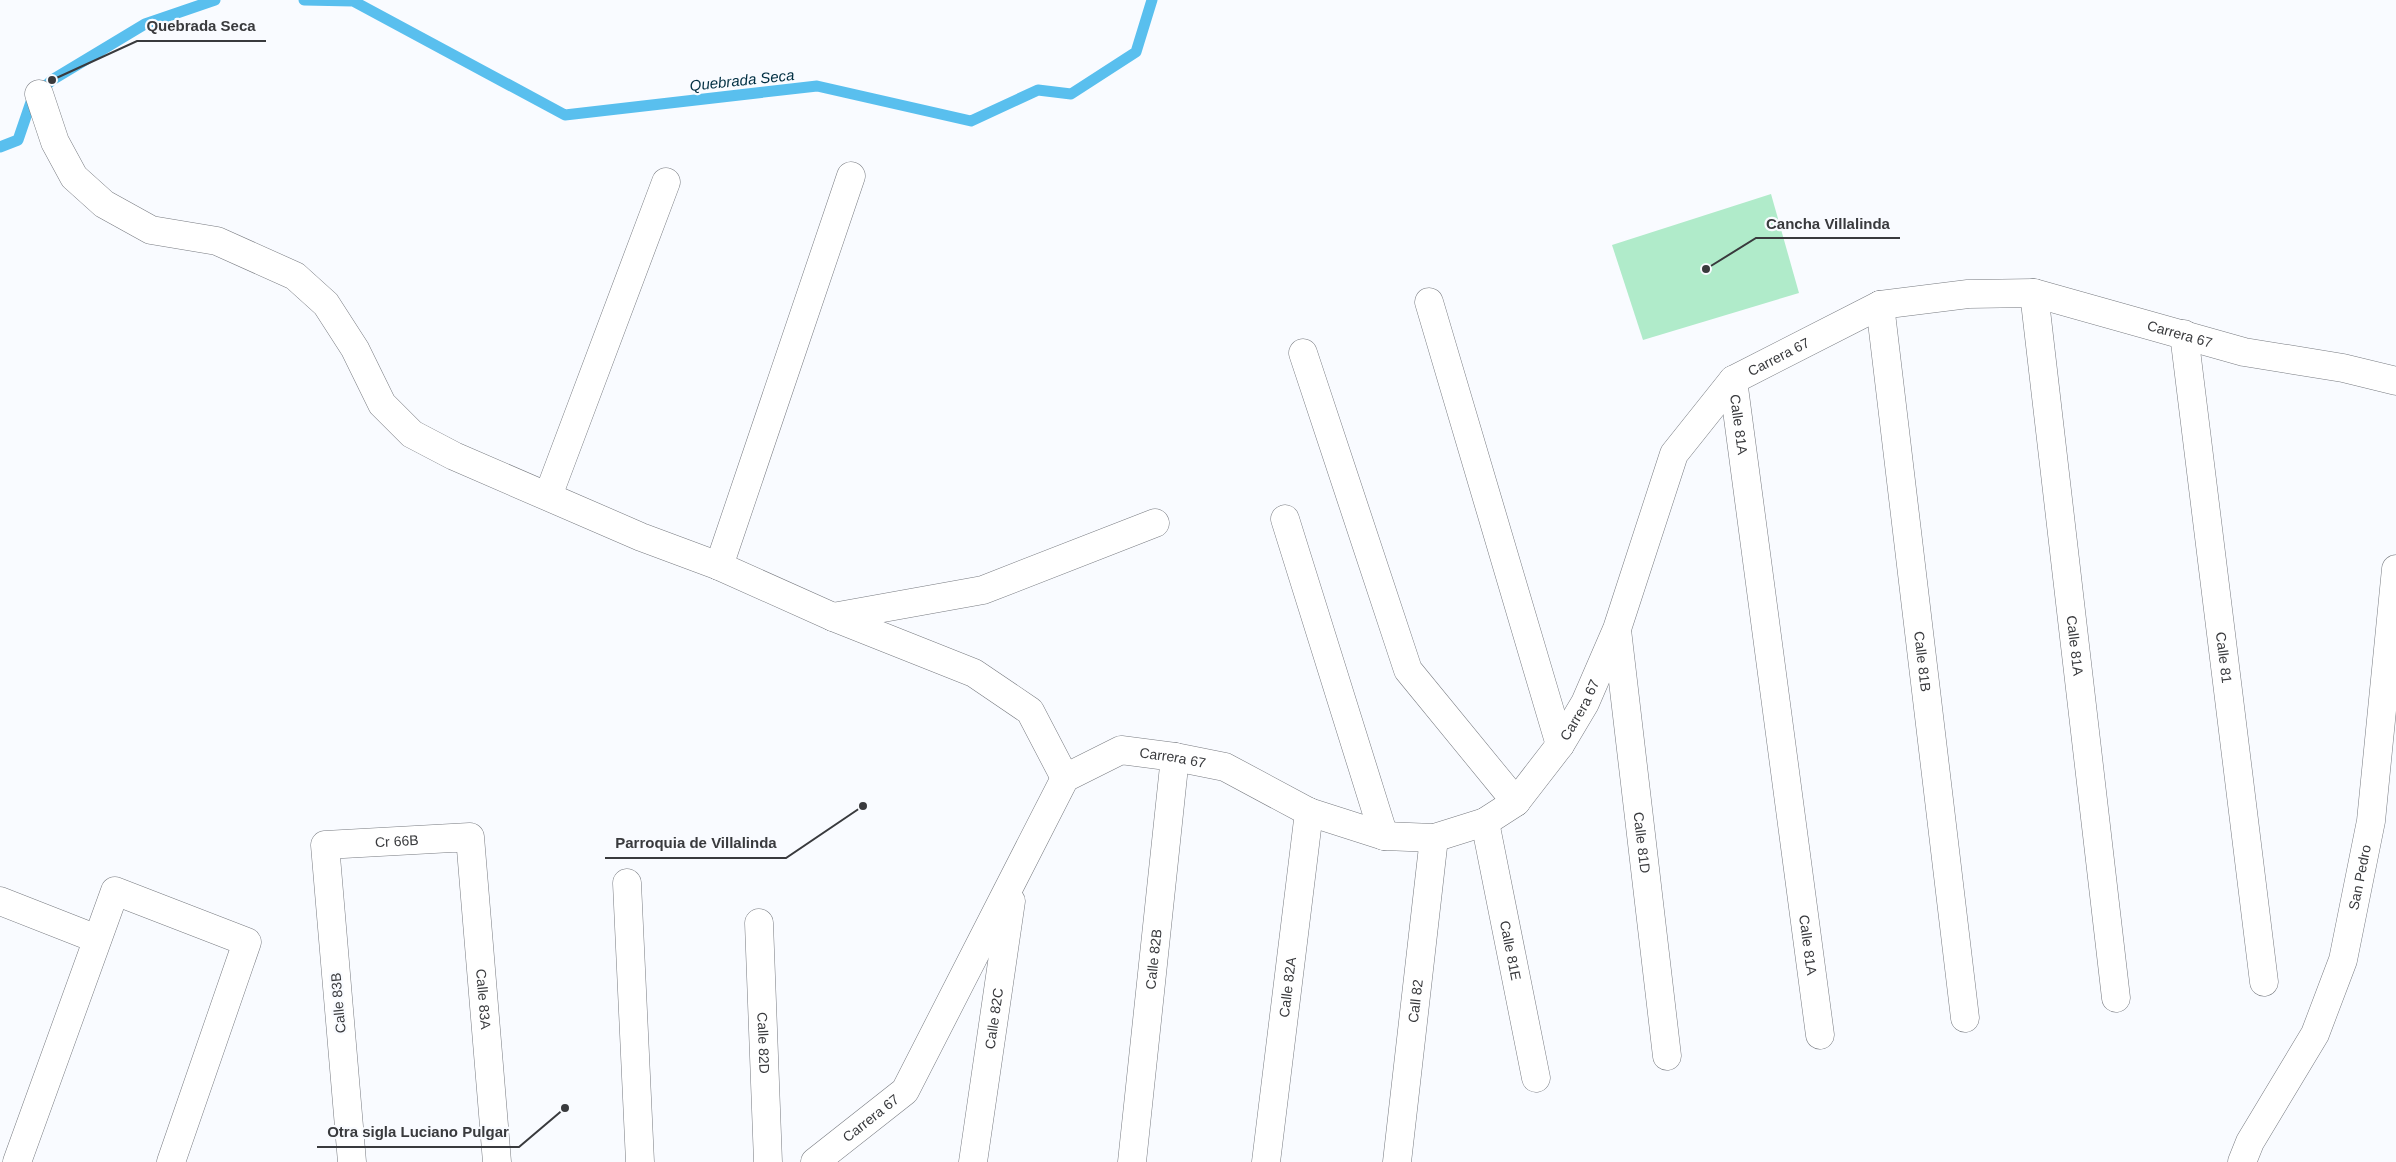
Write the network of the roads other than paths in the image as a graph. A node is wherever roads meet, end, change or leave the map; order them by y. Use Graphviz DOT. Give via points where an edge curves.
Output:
graph roads {
  1 [pos="39,94"];
  2 [pos="852,176"];
  3 [pos="666,182"];
  4 [pos="2034,293"];
  5 [pos="1429,302"];
  6 [pos="1880,305"];
  7 [pos="2184,334"];
  8 [pos="1302,353"];
  9 [pos="1733,380"];
  10 [pos="2396,381"];
  11 [pos="548,496"];
  12 [pos="1285,519"];
  13 [pos="1155,523"];
  14 [pos="719,566"];
  15 [pos="2396,569"];
  16 [pos="833,617"];
  17 [pos="1617,629"];
  18 [pos="1560,745"];
  19 [pos="1175,758"];
  20 [pos="1065,778"];
  21 [pos="1516,802"];
  22 [pos="1309,812"];
  23 [pos="1485,822"];
  24 [pos="1384,836"];
  25 [pos="470,837"];
  26 [pos="1434,838"];
  27 [pos="325,845"];
  28 [pos="1015,876"];
  29 [pos="627,883"];
  30 [pos="0,901"];
  31 [pos="759,923"];
  32 [pos="97,939"];
  33 [pos="2264,982"];
  34 [pos="2116,998"];
  35 [pos="1965,1018"];
  36 [pos="1820,1035"];
  37 [pos="1667,1056"];
  38 [pos="1536,1078"];
  39 [pos="17,1162"];
  40 [pos="171,1162"];
  41 [pos="352,1162"];
  42 [pos="497,1162"];
  43 [pos="640,1162"];
  44 [pos="768,1162"];
  45 [pos="815,1162"];
  46 [pos="973,1162"];
  47 [pos="1132,1162"];
  48 [pos="1266,1162"];
  49 [pos="1397,1162"];
  50 [pos="2242,1162"];
  1 -- 11 [label="street" via="55,142 74,177 104,204 151,230 217,241 295,276 326,304 355,349 382,404 412,434 454,456"];
  2 -- 14 [label="street"];
  3 -- 11 [label="street"];
  4 -- 6 [label="street, Carrera 67" via="1968,294"];
  4 -- 7 [label="street, Carrera 67"];
  4 -- 34 [label="street, Calle 81A"];
  5 -- 18 [label="street"];
  6 -- 9 [label="street, Carrera 67"];
  6 -- 35 [label="street, Calle 81B"];
  7 -- 10 [label="street, Carrera 67" via="2244,352 2343,368"];
  7 -- 33 [label="street, Calle 81"];
  8 -- 21 [label="street" via="1408,670"];
  9 -- 17 [label="street, Carrera 67" via="1674,454"];
  9 -- 36 [label="street, Calle 81A"];
  11 -- 14 [label="street" via="641,537"];
  12 -- 24 [label="street"];
  13 -- 16 [label="street" via="984,590"];
  14 -- 16 [label="street"];
  15 -- 50 [label="street, San Pedro" via="2371,821 2343,960 2315,1034 2250,1142"];
  16 -- 20 [label="street" via="974,674 1030,711"];
  17 -- 18 [label="street, Carrera 67" via="1585,703"];
  17 -- 37 [label="street, Calle 81D"];
  18 -- 21 [label="street, Carrera 67"];
  19 -- 20 [label="street, Carrera 67" via="1121,750"];
  19 -- 22 [label="street, Carrera 67" via="1225,767"];
  19 -- 47 [label="street, Calle 82B"];
  20 -- 28 [label="street, Carrera 67"];
  21 -- 23 [label="street, Carrera 67"];
  22 -- 24 [label="street, Carrera 67"];
  22 -- 48 [label="street, Calle 82A"];
  23 -- 26 [label="street, Carrera 67"];
  23 -- 38 [label="street, Calle 81E"];
  24 -- 26 [label="street, Carrera 67"];
  25 -- 27 [label="street, Cr 66B"];
  25 -- 42 [label="street, Calle 83A"];
  26 -- 49 [label="street, Call 82"];
  27 -- 41 [label="street, Calle 83B"];
  28 -- 45 [label="street, Carrera 67" via="906,1091"];
  28 -- 46 [label="street, Calle 82C"];
  29 -- 43 [label="street"];
  30 -- 32 [label="street"];
  31 -- 44 [label="street, Calle 82D"];
  32 -- 39 [label="street"];
  32 -- 40 [label="street" via="115,891 247,942"];
}
